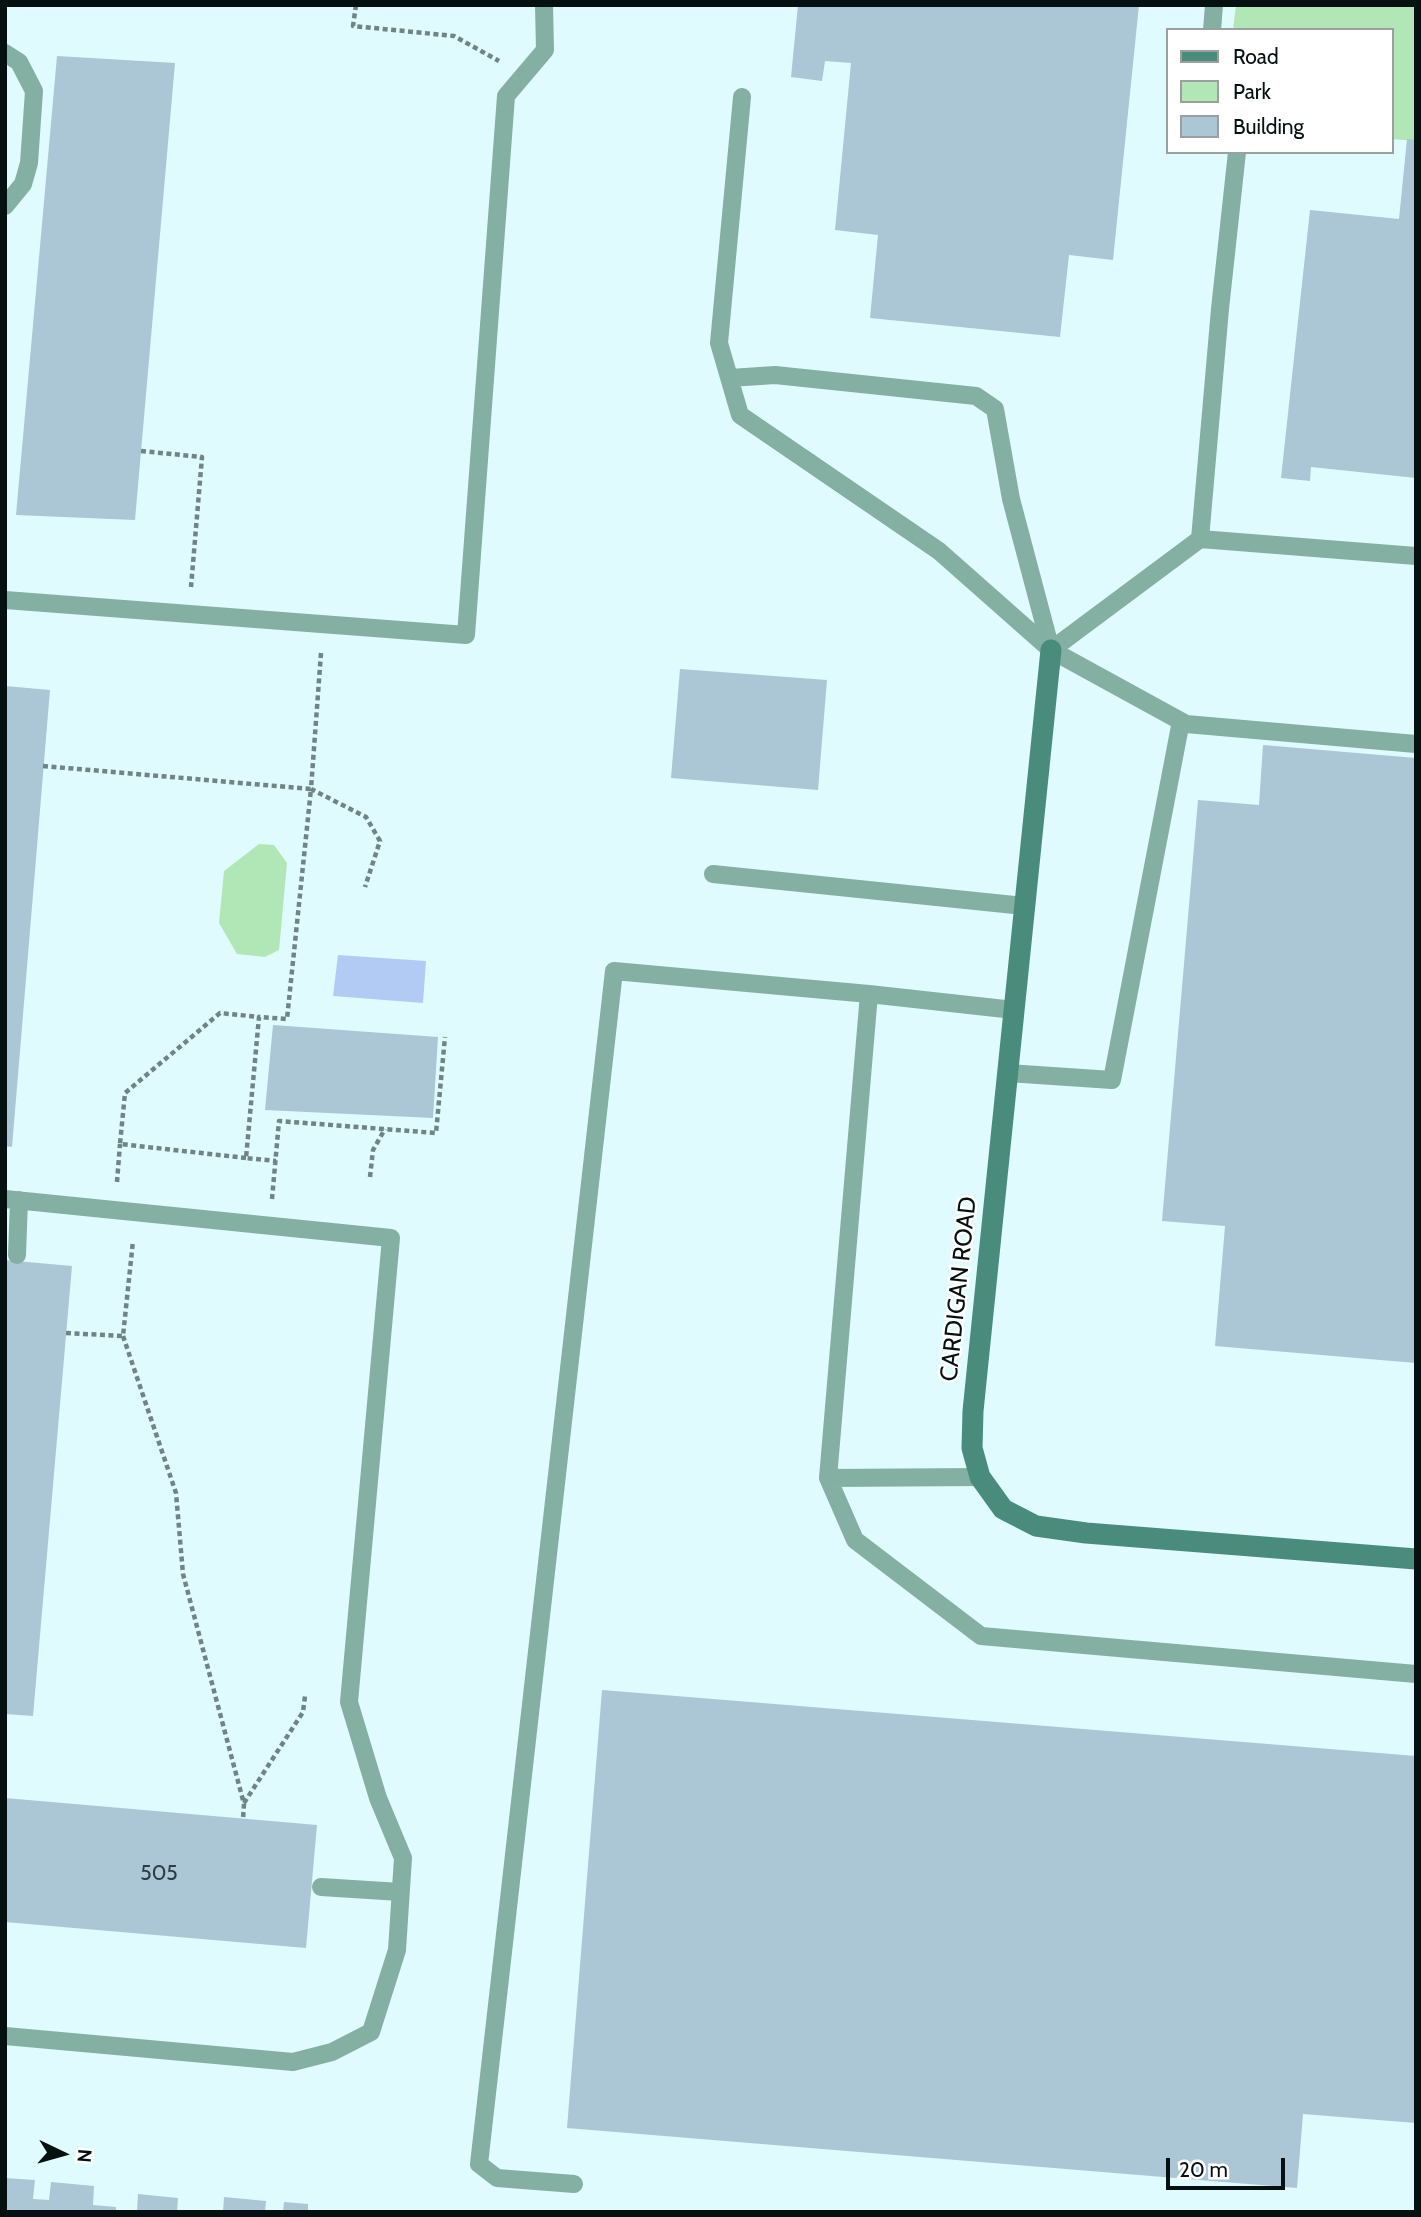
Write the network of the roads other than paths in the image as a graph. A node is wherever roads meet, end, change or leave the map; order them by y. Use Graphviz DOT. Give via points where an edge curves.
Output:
graph roads {
  1 [pos="544,5"];
  2 [pos="1213,5"];
  3 [pos="1212,28"];
  4 [pos="5,53"];
  5 [pos="741,97"];
  6 [pos="1237,154"];
  7 [pos="5,206"];
  8 [pos="730,378"];
  9 [pos="1200,539"];
  10 [pos="1416,556"];
  11 [pos="5,600"];
  12 [pos="1051,650"];
  13 [pos="1181,721"];
  14 [pos="1416,744"];
  15 [pos="713,874"];
  16 [pos="1024,906"];
  17 [pos="869,994"];
  18 [pos="1014,1010"];
  19 [pos="1008,1073"];
  20 [pos="12,1200"];
  21 [pos="17,1255"];
  22 [pos="980,1477"];
  23 [pos="828,1478"];
  24 [pos="1416,1559"];
  25 [pos="1416,1674"];
  26 [pos="321,1887"];
  27 [pos="400,1892"];
  28 [pos="5,2036"];
  29 [pos="574,2183"];
  1 -- 11 [label="lane" via="545,50 506,96 466,635"];
  2 -- 3 [label="lane"];
  4 -- 7 [label="lane" via="19,62 34,91 29,163 23,184"];
  5 -- 8 [label="lane" via="719,343"];
  6 -- 9 [label="lane"];
  8 -- 12 [label="lane" via="740,415 939,551"];
  8 -- 12 [label="lane" via="775,374 976,396 995,409 1011,499"];
  9 -- 10 [label="lane"];
  9 -- 12 [label="lane"];
  12 -- 13 [label="lane"];
  12 -- 16 [label="street, CARDIGAN ROAD"];
  13 -- 14 [label="lane"];
  13 -- 19 [label="lane" via="1112,1080"];
  15 -- 16 [label="lane"];
  16 -- 18 [label="street, CARDIGAN ROAD"];
  17 -- 18 [label="lane"];
  17 -- 23 [label="lane"];
  17 -- 29 [label="lane" via="614,971 479,2164 498,2178"];
  18 -- 19 [label="street, CARDIGAN ROAD"];
  19 -- 22 [label="street, CARDIGAN ROAD" via="973,1411 972,1448"];
  20 -- 21 [label="lane"];
  20 -- 27 [label="lane" via="391,1238 349,1702 378,1798 403,1858"];
  22 -- 23 [label="lane"];
  22 -- 24 [label="street, CARDIGAN ROAD" via="1003,1509 1036,1526"];
  23 -- 25 [label="lane" via="855,1540 981,1636"];
  26 -- 27 [label="lane"];
  27 -- 28 [label="lane" via="397,1951 372,2032 332,2052 293,2062"];
}
